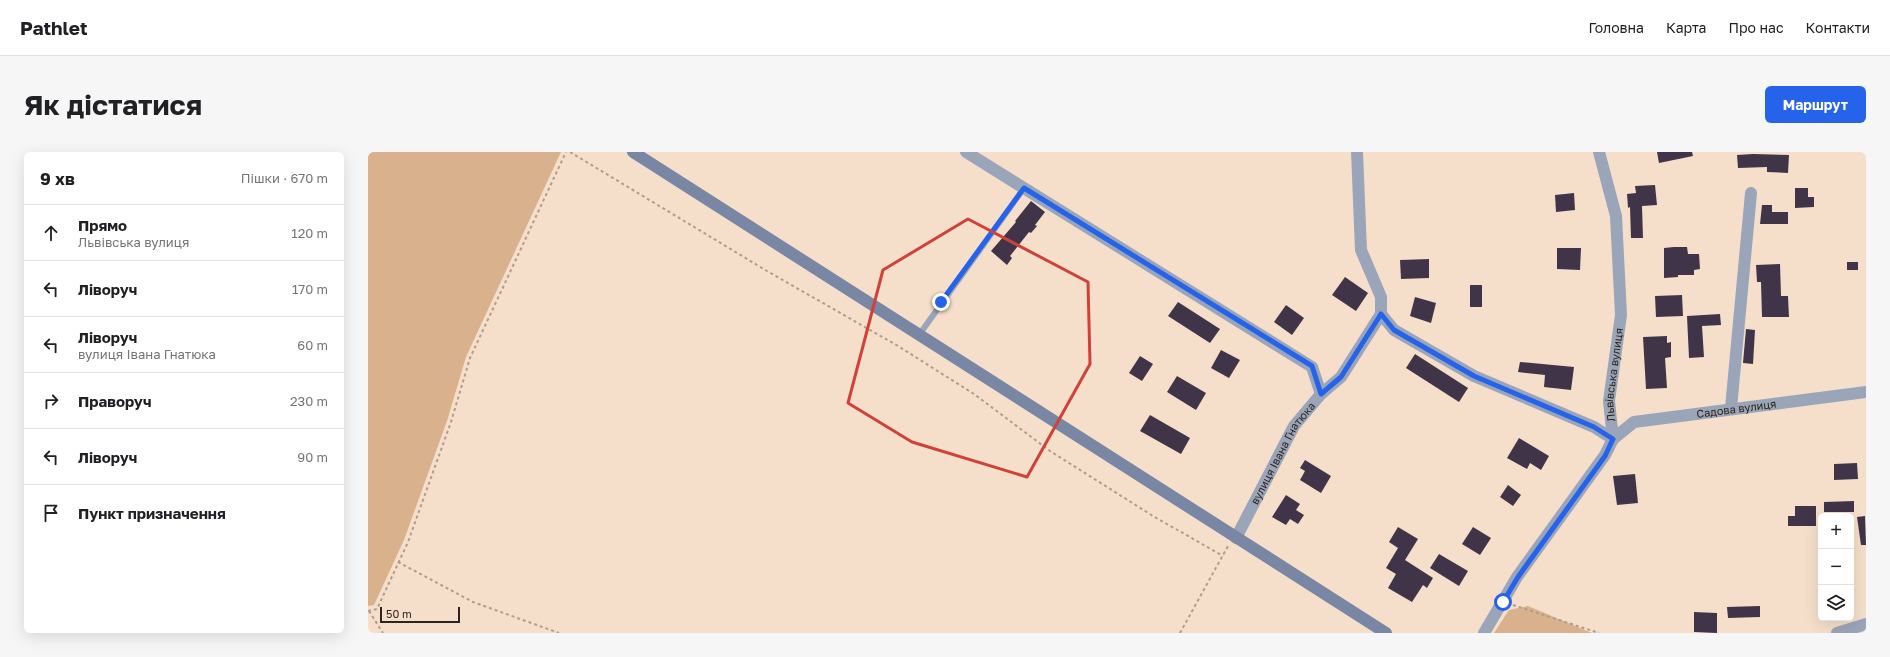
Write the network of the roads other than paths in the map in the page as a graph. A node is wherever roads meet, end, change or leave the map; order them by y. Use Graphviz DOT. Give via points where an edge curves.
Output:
graph roads {
  1 [pos="633,152"];
  2 [pos="966,152"];
  3 [pos="1357,152"];
  4 [pos="1599,152"];
  5 [pos="1024,188"];
  6 [pos="1751,194"];
  7 [pos="1381,314"];
  8 [pos="919,335"];
  9 [pos="1866,392"];
  10 [pos="1321,394"];
  11 [pos="1731,408"];
  12 [pos="1613,439"];
  13 [pos="1236,538"];
  14 [pos="1866,624"];
  15 [pos="1386,633"];
  16 [pos="1484,633"];
  17 [pos="1837,633"];
  1 -- 8 [label="street"];
  2 -- 5 [label="street"];
  3 -- 7 [label="street" via="1362,250 1381,296"];
  4 -- 12 [label="street, Львівська вулиця" via="1616,216 1621,315 1609,401"];
  5 -- 8 [label="lane"];
  5 -- 10 [label="street" via="1312,366"];
  6 -- 11 [label="street"];
  7 -- 10 [label="street, вулиця Івана Гнатюка" via="1341,377"];
  7 -- 12 [label="street" via="1394,330 1474,376 1594,427"];
  8 -- 13 [label="street"];
  9 -- 11 [label="street, Садова вулиця"];
  10 -- 13 [label="street, вулиця Івана Гнатюка" via="1294,426"];
  11 -- 12 [label="street, Садова вулиця" via="1634,422"];
  12 -- 16 [label="street" via="1605,456 1518,577"];
  13 -- 15 [label="street"];
  14 -- 17 [label="street"];
}
